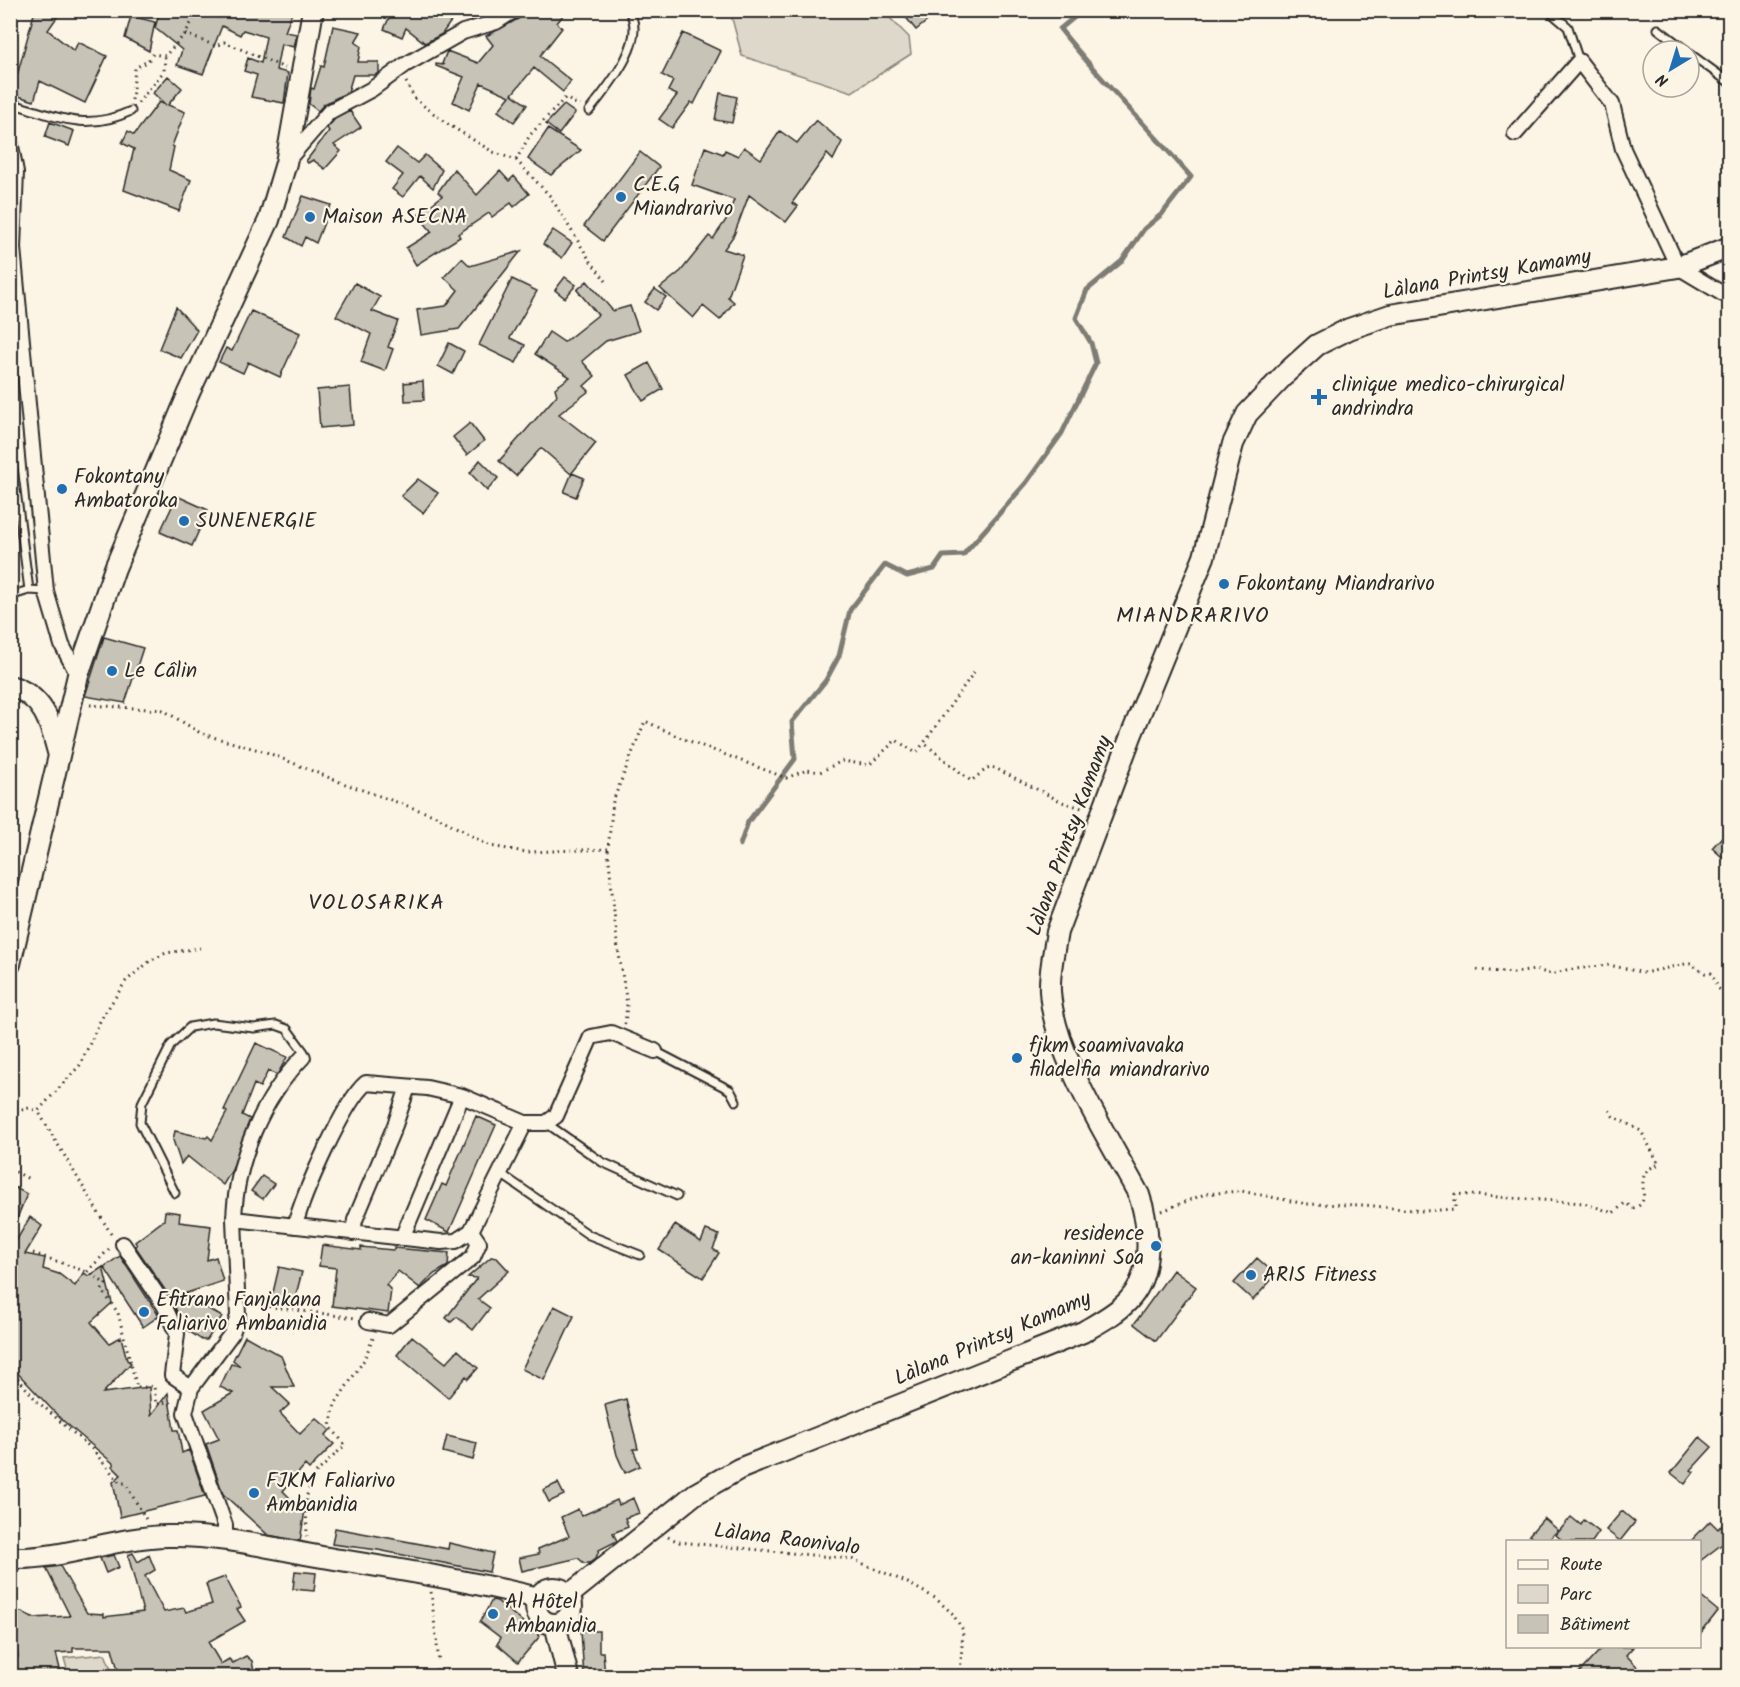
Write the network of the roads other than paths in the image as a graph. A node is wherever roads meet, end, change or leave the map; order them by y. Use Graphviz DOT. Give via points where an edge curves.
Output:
graph roads {
  1 [pos="313,10"];
  2 [pos="515,10"];
  3 [pos="628,10"];
  4 [pos="1548,10"];
  5 [pos="1658,29"];
  6 [pos="1671,39"];
  7 [pos="1579,61"];
  8 [pos="1701,62"];
  9 [pos="1730,83"];
  10 [pos="10,103"];
  11 [pos="130,111"];
  12 [pos="589,111"];
  13 [pos="1515,134"];
  14 [pos="10,141"];
  15 [pos="286,163"];
  16 [pos="1730,247"];
  17 [pos="1678,267"];
  18 [pos="1730,295"];
  19 [pos="10,444"];
  20 [pos="29,590"];
  21 [pos="46,591"];
  22 [pos="10,596"];
  23 [pos="78,675"];
  24 [pos="10,686"];
  25 [pos="59,759"];
  26 [pos="10,964"];
  27 [pos="655,1051"];
  28 [pos="303,1057"];
  29 [pos="408,1087"];
  30 [pos="462,1096"];
  31 [pos="735,1101"];
  32 [pos="525,1123"];
  33 [pos="546,1123"];
  34 [pos="501,1174"];
  35 [pos="175,1193"];
  36 [pos="677,1196"];
  37 [pos="234,1219"];
  38 [pos="295,1226"];
  39 [pos="471,1231"];
  40 [pos="353,1233"];
  41 [pos="402,1238"];
  42 [pos="123,1244"];
  43 [pos="640,1255"];
  44 [pos="368,1321"];
  45 [pos="191,1388"];
  46 [pos="225,1540"];
  47 [pos="10,1558"];
  48 [pos="569,1595"];
  49 [pos="538,1598"];
  50 [pos="555,1624"];
  51 [pos="568,1677"];
  1 -- 15 [label="street"];
  2 -- 15 [label="street" via="496,22 463,32 329,112"];
  3 -- 12 [label="lane" via="633,17 633,37 622,69"];
  4 -- 7 [label="lane" via="1568,27"];
  5 -- 6 [label="lane"];
  7 -- 13 [label="street"];
  7 -- 17 [label="street" via="1612,104 1623,149"];
  8 -- 9 [label="lane"];
  10 -- 11 [label="lane" via="71,122 95,123"];
  14 -- 21 [label="street" via="16,172 13,248"];
  15 -- 23 [label="street" via="269,220 189,393 115,568"];
  16 -- 17 [label="street, Làlana Printsy Kamamy"];
  17 -- 18 [label="street"];
  17 -- 48 [label="street, Làlana Printsy Kamamy" via="1403,311 1349,329 1317,345 1247,414 1233,444 1204,557 1057,932 1050,991 1065,1052 1139,1195 1147,1218 1148,1239 1141,1280 1129,1300 1083,1332 739,1469 695,1494"];
  19 -- 20 [label="lane"];
  20 -- 21 [label="lane"];
  20 -- 22 [label="lane"];
  21 -- 23 [label="street" via="62,645"];
  23 -- 25 [label="street"];
  24 -- 25 [label="street" via="27,691 50,720"];
  25 -- 26 [label="street"];
  27 -- 31 [label="lane" via="730,1090"];
  27 -- 33 [label="street" via="611,1033 591,1037 556,1116"];
  28 -- 35 [label="lane" via="304,1052 287,1029 276,1025 254,1028 213,1023 190,1027 171,1045 142,1103 140,1123"];
  28 -- 37 [label="street" via="282,1078 257,1125 235,1189"];
  29 -- 30 [label="street"];
  29 -- 38 [label="street" via="366,1083 356,1091 334,1131"];
  29 -- 40 [label="street"];
  30 -- 32 [label="street"];
  30 -- 41 [label="street"];
  32 -- 33 [label="street"];
  32 -- 34 [label="street"];
  33 -- 36 [label="lane" via="602,1162"];
  34 -- 39 [label="street"];
  34 -- 43 [label="lane" via="589,1235"];
  37 -- 38 [label="street"];
  37 -- 45 [label="street" via="238,1316 232,1334"];
  38 -- 40 [label="street"];
  39 -- 41 [label="street" via="456,1241"];
  39 -- 44 [label="street" via="479,1243 473,1257 389,1325"];
  40 -- 41 [label="street"];
  42 -- 45 [label="street" via="164,1305 177,1334 172,1375"];
  45 -- 46 [label="street" via="185,1413 225,1525"];
  46 -- 47 [label="street" via="135,1538 50,1557"];
  46 -- 49 [label="street" via="431,1573"];
  48 -- 49 [label="street" via="550,1588"];
  48 -- 50 [label="street" via="571,1611 567,1619"];
  49 -- 50 [label="street" via="538,1614"];
  50 -- 51 [label="street"];
}
